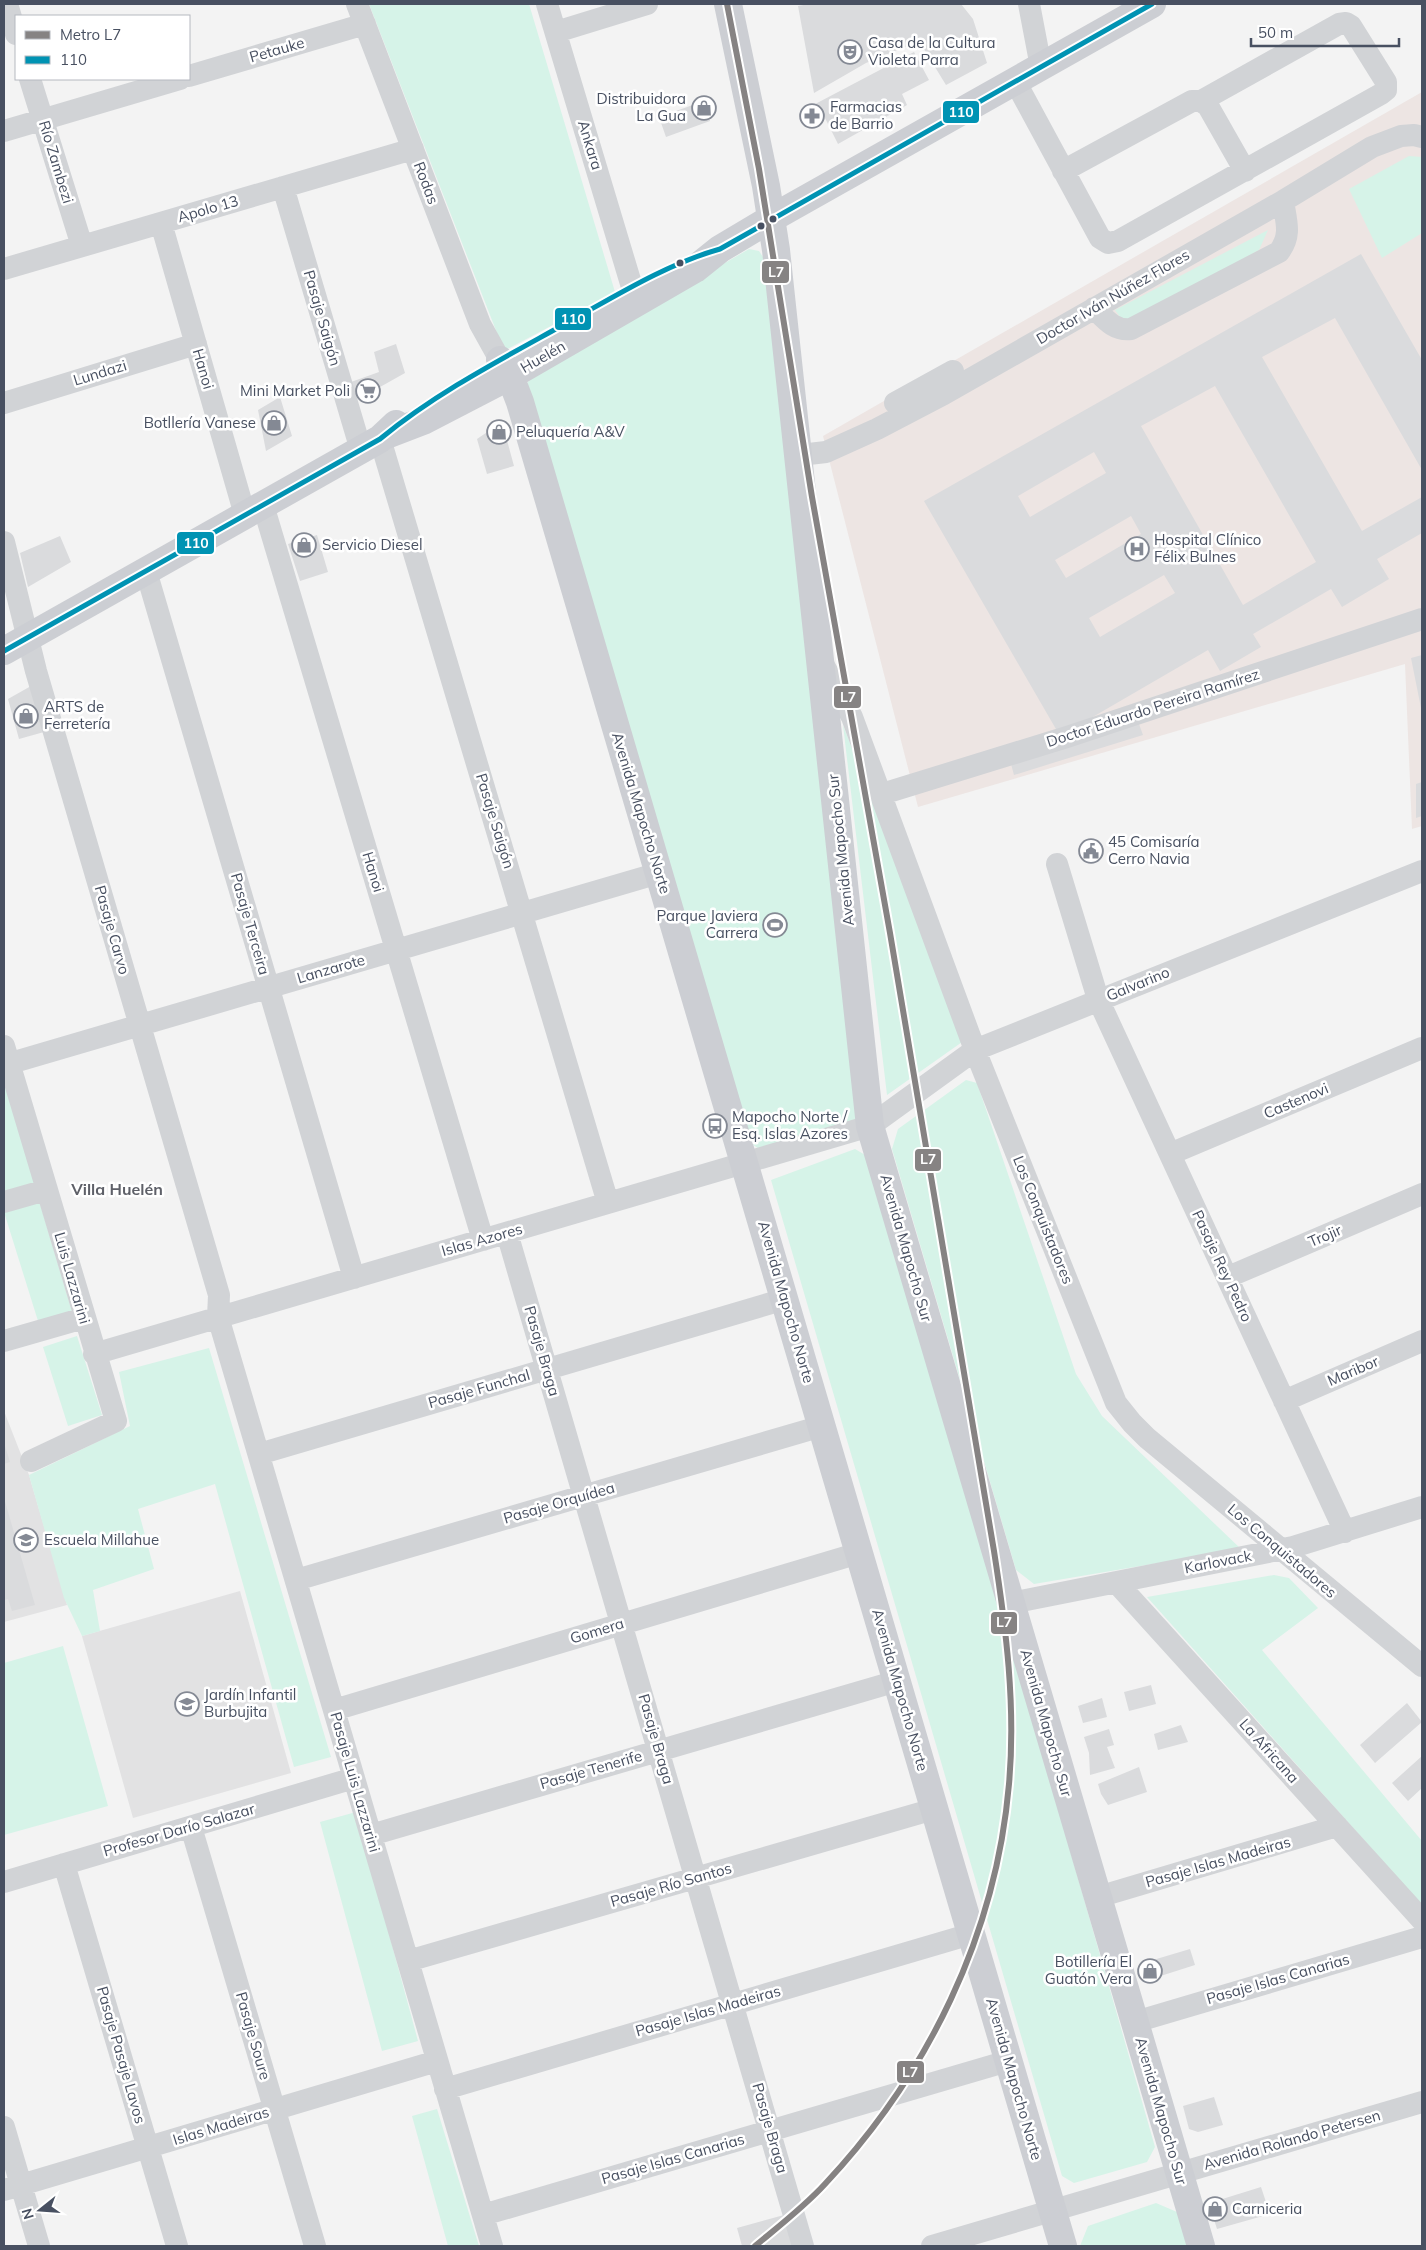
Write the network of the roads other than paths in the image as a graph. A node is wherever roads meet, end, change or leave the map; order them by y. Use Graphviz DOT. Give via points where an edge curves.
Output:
graph roads {
  1 [pos="7,4"];
  2 [pos="548,4"];
  3 [pos="647,4"];
  4 [pos="728,4"];
  5 [pos="1029,4"];
  6 [pos="1152,4"];
  7 [pos="361,14"];
  8 [pos="15,31"];
  9 [pos="556,32"];
  10 [pos="1041,66"];
  11 [pos="190,76"];
  12 [pos="30,80"];
  13 [pos="177,80"];
  14 [pos="1015,81"];
  15 [pos="1201,101"];
  16 [pos="42,119"];
  17 [pos="4,131"];
  18 [pos="1422,137"];
  19 [pos="413,149"];
  20 [pos="1244,171"];
  21 [pos="1064,172"];
  22 [pos="283,187"];
  23 [pos="1284,201"];
  24 [pos="772,218"];
  25 [pos="161,223"];
  26 [pos="82,246"];
  27 [pos="720,249"];
  28 [pos="4,269"];
  29 [pos="632,287"];
  30 [pos="1094,308"];
  31 [pos="196,344"];
  32 [pos="505,368"];
  33 [pos="969,379"];
  34 [pos="4,403"];
  35 [pos="877,429"];
  36 [pos="375,442"];
  37 [pos="800,455"];
  38 [pos="254,510"];
  39 [pos="4,542"];
  40 [pos="146,571"];
  41 [pos="1422,619"];
  42 [pos="28,637"];
  43 [pos="4,651"];
  44 [pos="822,661"];
  45 [pos="882,794"];
  46 [pos="1057,864"];
  47 [pos="1422,871"];
  48 [pos="659,873"];
  49 [pos="523,913"];
  50 [pos="396,950"];
  51 [pos="269,987"];
  52 [pos="1098,999"];
  53 [pos="140,1025"];
  54 [pos="1422,1048"];
  55 [pos="975,1050"];
  56 [pos="5,1058"];
  57 [pos="870,1126"];
  58 [pos="1170,1154"];
  59 [pos="745,1163"];
  60 [pos="46,1190"];
  61 [pos="1422,1194"];
  62 [pos="4,1202"];
  63 [pos="608,1203"];
  64 [pos="507,1233"];
  65 [pos="483,1240"];
  66 [pos="354,1278"];
  67 [pos="1228,1278"];
  68 [pos="785,1299"];
  69 [pos="218,1317"];
  70 [pos="84,1318"];
  71 [pos="4,1341"];
  72 [pos="1422,1341"];
  73 [pos="94,1354"];
  74 [pos="547,1369"];
  75 [pos="1284,1401"];
  76 [pos="822,1426"];
  77 [pos="259,1454"];
  78 [pos="31,1461"];
  79 [pos="584,1496"];
  80 [pos="1422,1508"];
  81 [pos="1345,1532"];
  82 [pos="1281,1550"];
  83 [pos="859,1553"];
  84 [pos="296,1580"];
  85 [pos="1116,1582"];
  86 [pos="1011,1603"];
  87 [pos="622,1624"];
  88 [pos="1422,1666"];
  89 [pos="897,1681"];
  90 [pos="334,1710"];
  91 [pos="659,1750"];
  92 [pos="354,1778"];
  93 [pos="934,1809"];
  94 [pos="1337,1826"];
  95 [pos="191,1827"];
  96 [pos="371,1835"];
  97 [pos="64,1864"];
  98 [pos="697,1877"];
  99 [pos="4,1882"];
  100 [pos="1098,1897"];
  101 [pos="1422,1920"];
  102 [pos="971,1934"];
  103 [pos="1422,1937"];
  104 [pos="408,1961"];
  105 [pos="734,2004"];
  106 [pos="1134,2022"];
  107 [pos="437,2061"];
  108 [pos="1008,2061"];
  109 [pos="445,2089"];
  110 [pos="1422,2102"];
  111 [pos="274,2110"];
  112 [pos="4,2127"];
  113 [pos="771,2130"];
  114 [pos="148,2147"];
  115 [pos="1179,2174"];
  116 [pos="12,2187"];
  117 [pos="1052,2210"];
  118 [pos="482,2215"];
  119 [pos="39,2246"];
  120 [pos="177,2246"];
  121 [pos="315,2246"];
  122 [pos="492,2246"];
  123 [pos="804,2246"];
  124 [pos="932,2246"];
  125 [pos="1063,2246"];
  126 [pos="1201,2246"];
  1 -- 8 [label="street"];
  2 -- 9 [label="street, Ankara"];
  3 -- 9 [label="street"];
  4 -- 24 [label="main road, Avenida Mapocho Sur"];
  5 -- 10 [label="street"];
  6 -- 10 [label="main road, Huelén"];
  7 -- 11 [label="street, Petauke"];
  7 -- 19 [label="street, Rodas"];
  9 -- 29 [label="street, Ankara"];
  10 -- 14 [label="main road, Huelén"];
  12 -- 16 [label="street, Río Zambezi"];
  13 -- 16 [label="street"];
  14 -- 21 [label="street"];
  14 -- 24 [label="main road, Huelén"];
  15 -- 20 [label="street" via="1208,106"];
  15 -- 20 [label="street" via="1346,23 1386,82 1386,90 1381,94"];
  15 -- 21 [label="street" via="1192,101"];
  16 -- 17 [label="street"];
  16 -- 26 [label="street, Río Zambezi"];
  18 -- 23 [label="street, Doctor Iván Núñez Flores" via="1401,136 1372,147"];
  19 -- 22 [label="street, Apolo 13"];
  19 -- 32 [label="street, Rodas" via="480,324"];
  20 -- 21 [label="street" via="1118,241 1108,243 1100,238"];
  22 -- 25 [label="street, Apolo 13"];
  22 -- 36 [label="street, Pasaje Saigón"];
  23 -- 30 [label="street, Doctor Iván Núñez Flores"];
  23 -- 30 [label="street" via="1288,231 1279,252 1131,329 1113,326"];
  24 -- 27 [label="main road, Huelén"];
  24 -- 37 [label="main road, Avenida Mapocho Sur"];
  25 -- 26 [label="street, Apolo 13"];
  25 -- 31 [label="street, Hanoi"];
  26 -- 28 [label="street, Apolo 13"];
  27 -- 29 [label="main road, Huelén" via="689,258"];
  27 -- 32 [label="main road, Huelén" via="695,269"];
  29 -- 32 [label="main road, Huelén"];
  30 -- 33 [label="street, Doctor Iván Núñez Flores" via="1047,344"];
  31 -- 34 [label="street, Lundazi"];
  31 -- 38 [label="street, Hanoi"];
  32 -- 36 [label="main road, Huelén" via="423,422"];
  32 -- 48 [label="main road, Avenida Mapocho Norte" via="522,412"];
  33 -- 35 [label="street, Doctor Iván Núñez Flores"];
  33 -- 35 [label="street" via="888,407"];
  35 -- 37 [label="street, Doctor Iván Núñez Flores" via="826,452"];
  36 -- 38 [label="main road, Huelén"];
  36 -- 49 [label="street, Pasaje Saigón"];
  37 -- 44 [label="main road, Avenida Mapocho Sur"];
  38 -- 40 [label="main road, Huelén"];
  38 -- 50 [label="street, Hanoi"];
  39 -- 42 [label="street, Pasaje Carvo"];
  40 -- 42 [label="main road, Huelén"];
  40 -- 51 [label="street, Pasaje Terceira"];
  41 -- 45 [label="street, Doctor Eduardo Pereira Ramírez" via="1067,738"];
  42 -- 43 [label="main road, Huelén"];
  42 -- 53 [label="street, Pasaje Carvo"];
  44 -- 45 [label="street, Los Conquistadores" via="852,717"];
  44 -- 57 [label="main road, Avenida Mapocho Sur"];
  45 -- 55 [label="street, Los Conquistadores"];
  46 -- 52 [label="street, Pasaje Rey Pedro"];
  47 -- 52 [label="street, Galvarino"];
  48 -- 49 [label="street, Lanzarote"];
  48 -- 59 [label="main road, Avenida Mapocho Norte"];
  49 -- 50 [label="street, Lanzarote"];
  49 -- 63 [label="street, Pasaje Saigón"];
  50 -- 51 [label="street, Lanzarote"];
  50 -- 65 [label="street, Hanoi"];
  51 -- 53 [label="street, Lanzarote"];
  51 -- 66 [label="street, Pasaje Terceira"];
  52 -- 55 [label="street, Galvarino"];
  52 -- 58 [label="street, Pasaje Rey Pedro"];
  53 -- 56 [label="street, Lanzarote"];
  53 -- 69 [label="street, Pasaje Carvo" via="219,1295"];
  54 -- 58 [label="street, Castenovi"];
  55 -- 57 [label="street, Galvarino"];
  55 -- 82 [label="street, Los Conquistadores" via="1116,1403 1147,1438"];
  56 -- 60 [label="street, Luis Lazzarini"];
  57 -- 59 [label="street, Islas Azores"];
  57 -- 86 [label="main road, Avenida Mapocho Sur"];
  58 -- 67 [label="street, Pasaje Rey Pedro"];
  59 -- 63 [label="street, Islas Azores"];
  59 -- 68 [label="main road, Avenida Mapocho Norte"];
  60 -- 62 [label="street"];
  60 -- 70 [label="street, Luis Lazzarini"];
  61 -- 67 [label="street, Trojir"];
  63 -- 64 [label="street, Islas Azores"];
  64 -- 65 [label="street, Islas Azores"];
  64 -- 74 [label="street, Pasaje Braga"];
  65 -- 66 [label="street, Islas Azores"];
  66 -- 69 [label="street, Islas Azores"];
  67 -- 75 [label="street, Pasaje Rey Pedro"];
  68 -- 74 [label="street, Pasaje Funchal"];
  68 -- 76 [label="main road, Avenida Mapocho Norte"];
  69 -- 73 [label="street, Islas Azores"];
  69 -- 77 [label="street, Pasaje Luis Lazzarini"];
  70 -- 71 [label="street"];
  70 -- 73 [label="street, Luis Lazzarini"];
  72 -- 75 [label="street, Maribor"];
  73 -- 78 [label="street, Luis Lazzarini" via="116,1421"];
  74 -- 77 [label="street, Pasaje Funchal"];
  74 -- 79 [label="street, Pasaje Braga"];
  75 -- 81 [label="street, Pasaje Rey Pedro"];
  76 -- 79 [label="street, Pasaje Orquídea"];
  76 -- 83 [label="main road, Avenida Mapocho Norte"];
  77 -- 84 [label="street, Pasaje Luis Lazzarini"];
  79 -- 84 [label="street, Pasaje Orquídea"];
  79 -- 87 [label="street, Pasaje Braga"];
  80 -- 81 [label="street, Karlovack"];
  81 -- 82 [label="street, Karlovack"];
  82 -- 85 [label="street, Karlovack"];
  82 -- 88 [label="street, Los Conquistadores"];
  83 -- 87 [label="street, Gomera"];
  83 -- 89 [label="main road, Avenida Mapocho Norte"];
  84 -- 90 [label="street, Pasaje Luis Lazzarini"];
  85 -- 86 [label="street, Karlovack"];
  85 -- 94 [label="street, La Africana"];
  86 -- 100 [label="main road, Avenida Mapocho Sur"];
  87 -- 90 [label="street, Gomera"];
  87 -- 91 [label="street, Pasaje Braga"];
  89 -- 91 [label="street, Pasaje Tenerife"];
  89 -- 93 [label="main road, Avenida Mapocho Norte"];
  90 -- 92 [label="street, Pasaje Luis Lazzarini"];
  91 -- 96 [label="street, Pasaje Tenerife"];
  91 -- 98 [label="street, Pasaje Braga"];
  92 -- 95 [label="street, Profesor Darío Salazar"];
  92 -- 96 [label="street, Pasaje Luis Lazzarini"];
  93 -- 98 [label="street, Pasaje Río Santos"];
  93 -- 102 [label="main road, Avenida Mapocho Norte"];
  94 -- 100 [label="street, Pasaje Islas Madeiras"];
  94 -- 101 [label="street, La Africana"];
  95 -- 97 [label="street, Profesor Darío Salazar"];
  95 -- 111 [label="street, Pasaje Soure"];
  96 -- 104 [label="street, Pasaje Luis Lazzarini"];
  97 -- 99 [label="street, Profesor Darío Salazar"];
  97 -- 114 [label="street, Pasaje Pasaje Lavos"];
  98 -- 104 [label="street, Pasaje Río Santos"];
  98 -- 105 [label="street, Pasaje Braga"];
  100 -- 106 [label="main road, Avenida Mapocho Sur"];
  102 -- 105 [label="street, Pasaje Islas Madeiras"];
  102 -- 108 [label="main road, Avenida Mapocho Norte"];
  103 -- 106 [label="street, Pasaje Islas Canarias"];
  104 -- 107 [label="street, Pasaje Luis Lazzarini"];
  105 -- 109 [label="street, Pasaje Islas Madeiras"];
  105 -- 113 [label="street, Pasaje Braga"];
  106 -- 115 [label="main road, Avenida Mapocho Sur"];
  107 -- 109 [label="street, Pasaje Luis Lazzarini"];
  107 -- 111 [label="street, Islas Madeiras"];
  108 -- 113 [label="street, Pasaje Islas Canarias"];
  108 -- 117 [label="main road, Avenida Mapocho Norte"];
  109 -- 118 [label="street, Pasaje Luis Lazzarini"];
  110 -- 115 [label="street, Avenida Rolando Petersen"];
  111 -- 114 [label="street, Islas Madeiras"];
  111 -- 121 [label="street, Pasaje Soure"];
  112 -- 116 [label="street"];
  113 -- 118 [label="street, Pasaje Islas Canarias"];
  113 -- 123 [label="street, Pasaje Braga"];
  114 -- 116 [label="street, Islas Madeiras"];
  114 -- 120 [label="street, Pasaje Pasaje Lavos"];
  115 -- 117 [label="street, Avenida Rolando Petersen"];
  115 -- 126 [label="main road, Avenida Mapocho Sur"];
  116 -- 119 [label="street"];
  117 -- 124 [label="street, Avenida Rolando Petersen"];
  117 -- 125 [label="main road, Avenida Mapocho Norte"];
  118 -- 122 [label="street, Pasaje Luis Lazzarini"];
}
